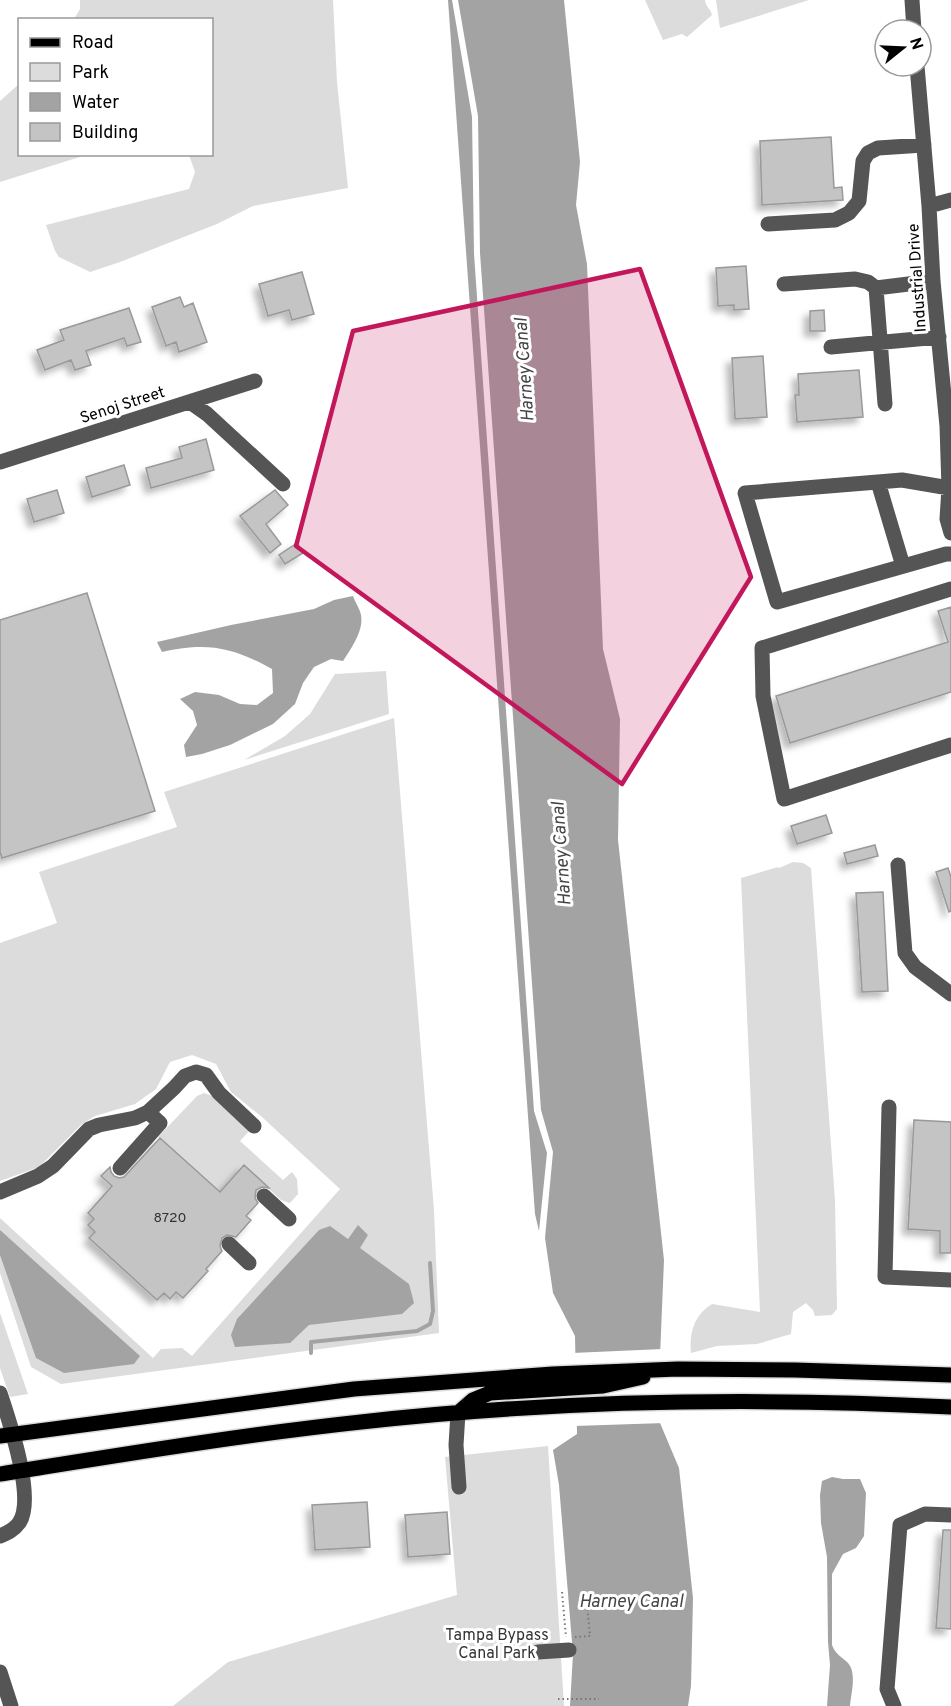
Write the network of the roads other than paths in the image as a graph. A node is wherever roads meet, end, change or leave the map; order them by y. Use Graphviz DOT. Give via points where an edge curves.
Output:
graph roads {
  1 [pos="912,0"];
  2 [pos="913,18"];
  3 [pos="918,78"];
  4 [pos="924,145"];
  5 [pos="951,200"];
  6 [pos="930,206"];
  7 [pos="768,224"];
  8 [pos="933,281"];
  9 [pos="784,284"];
  10 [pos="876,288"];
  11 [pos="939,337"];
  12 [pos="880,342"];
  13 [pos="831,347"];
  14 [pos="255,381"];
  15 [pos="190,402"];
  16 [pos="885,404"];
  17 [pos="949,426"];
  18 [pos="0,462"];
  19 [pos="878,482"];
  20 [pos="283,484"];
  21 [pos="949,497"];
  22 [pos="951,533"];
  23 [pos="951,554"];
  24 [pos="903,566"];
  25 [pos="951,589"];
  26 [pos="951,745"];
  27 [pos="898,864"];
  28 [pos="951,994"];
  29 [pos="889,1107"];
  30 [pos="148,1112"];
  31 [pos="254,1126"];
  32 [pos="120,1168"];
  33 [pos="0,1192"];
  34 [pos="264,1196"];
  35 [pos="289,1219"];
  36 [pos="229,1244"];
  37 [pos="249,1263"];
  38 [pos="951,1280"];
  39 [pos="678,1369"];
  40 [pos="951,1375"];
  41 [pos="0,1393"];
  42 [pos="951,1407"];
  43 [pos="458,1413"];
  44 [pos="7,1435"];
  45 [pos="20,1471"];
  46 [pos="0,1474"];
  47 [pos="459,1487"];
  48 [pos="951,1515"];
  49 [pos="0,1536"];
  50 [pos="569,1650"];
  51 [pos="538,1652"];
  52 [pos="0,1672"];
  53 [pos="11,1706"];
  54 [pos="894,1706"];
  1 -- 2 [label="street"];
  3 -- 4 [label="street, Industrial Drive"];
  4 -- 6 [label="street, Industrial Drive"];
  4 -- 7 [label="street" via="878,148 868,153 862,162 859,201 849,213 835,220"];
  5 -- 6 [label="street"];
  6 -- 8 [label="street, Industrial Drive"];
  8 -- 10 [label="street"];
  8 -- 11 [label="street, Industrial Drive"];
  9 -- 10 [label="street" via="855,279"];
  10 -- 12 [label="street"];
  11 -- 12 [label="street"];
  11 -- 17 [label="street, Industrial Drive"];
  12 -- 13 [label="street"];
  12 -- 16 [label="street"];
  14 -- 15 [label="street, Senoj Street"];
  15 -- 18 [label="street, Senoj Street"];
  15 -- 20 [label="street"];
  17 -- 21 [label="street, Industrial Drive"];
  19 -- 21 [label="street" via="902,480"];
  19 -- 24 [label="street"];
  19 -- 24 [label="street" via="745,493 777,602"];
  21 -- 22 [label="street, Industrial Drive" via="947,519"];
  23 -- 24 [label="street"];
  25 -- 26 [label="street" via="762,648 764,696 784,799"];
  27 -- 28 [label="street" via="905,953 915,967"];
  29 -- 38 [label="street" via="885,1277"];
  30 -- 31 [label="street" via="185,1076 196,1072 206,1075"];
  30 -- 32 [label="street" via="160,1123"];
  30 -- 33 [label="street" via="89,1129 53,1166"];
  34 -- 35 [label="street"];
  36 -- 37 [label="street"];
  39 -- 40 [label="main road"];
  39 -- 43 [label="main road" via="603,1386 490,1393 473,1400"];
  39 -- 44 [label="main road" via="354,1389"];
  41 -- 44 [label="street"];
  42 -- 43 [label="main road" via="679,1401"];
  43 -- 45 [label="main road" via="361,1422"];
  43 -- 47 [label="street"];
  44 -- 45 [label="street"];
  45 -- 46 [label="main road"];
  45 -- 49 [label="street" via="26,1498 24,1513 19,1524"];
  48 -- 54 [label="street" via="925,1514 900,1525 887,1689"];
  50 -- 51 [label="street"];
  52 -- 53 [label="street"];
}
